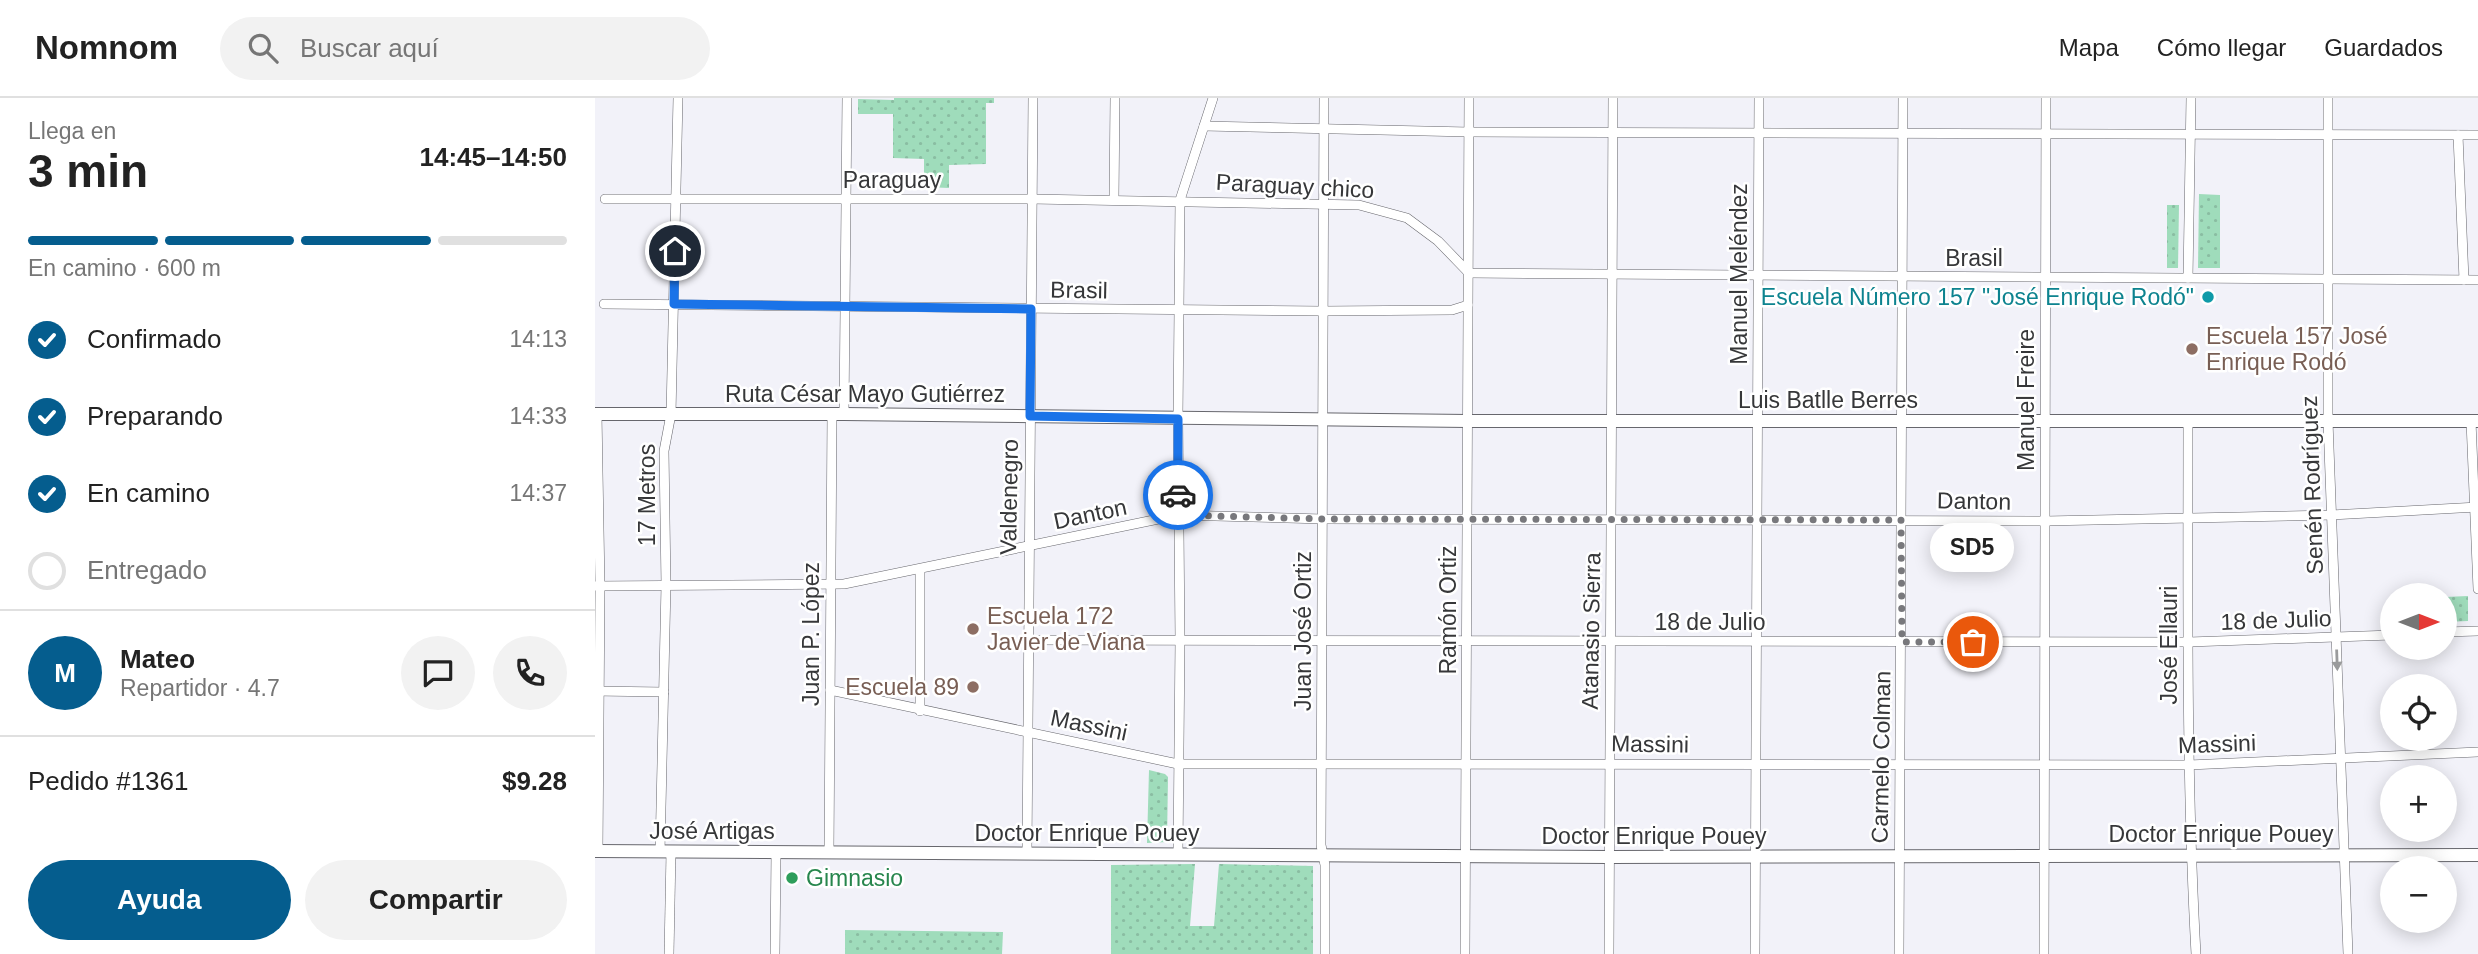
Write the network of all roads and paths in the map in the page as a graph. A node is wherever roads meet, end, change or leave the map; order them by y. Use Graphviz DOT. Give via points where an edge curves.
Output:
graph roads {
  1 [pos="678,98"];
  2 [pos="847,98"];
  3 [pos="1033,98"];
  4 [pos="1115,98"];
  5 [pos="1213,98"];
  6 [pos="1324,98"];
  7 [pos="1469,98"];
  8 [pos="1613,98"];
  9 [pos="1759,98"];
  10 [pos="1903,98"];
  11 [pos="2046,98"];
  12 [pos="2190,98"];
  13 [pos="2328,98"];
  14 [pos="1204,126"];
  15 [pos="1324,129"];
  16 [pos="1469,132"];
  17 [pos="1613,132"];
  18 [pos="1759,132"];
  19 [pos="1903,133"];
  20 [pos="2191,134"];
  21 [pos="2046,135"];
  22 [pos="2328,135"];
  23 [pos="2458,135"];
  24 [pos="2478,135"];
  25 [pos="676,198"];
  26 [pos="605,199"];
  27 [pos="1032,199"];
  28 [pos="847,200"];
  29 [pos="1114,200"];
  30 [pos="1180,200"];
  31 [pos="1324,203"];
  32 [pos="1469,274"];
  33 [pos="1611,275"];
  34 [pos="1757,276"];
  35 [pos="1903,276"];
  36 [pos="2046,278"];
  37 [pos="2188,278"];
  38 [pos="2328,279"];
  39 [pos="2464,280"];
  40 [pos="2478,280"];
  41 [pos="604,304"];
  42 [pos="674,304"];
  43 [pos="847,305"];
  44 [pos="1468,305"];
  45 [pos="1031,309"];
  46 [pos="1179,310"];
  47 [pos="1322,312"];
  48 [pos="596,414"];
  49 [pos="671,414"];
  50 [pos="838,414"];
  51 [pos="1030,416"];
  52 [pos="1178,419"];
  53 [pos="1323,420"];
  54 [pos="2046,420"];
  55 [pos="2188,420"];
  56 [pos="1468,421"];
  57 [pos="1613,421"];
  58 [pos="1901,421"];
  59 [pos="2328,421"];
  60 [pos="2474,421"];
  61 [pos="1758,422"];
  62 [pos="2476,508"];
  63 [pos="1178,515"];
  64 [pos="2331,515"];
  65 [pos="1323,519"];
  66 [pos="1468,519"];
  67 [pos="1757,519"];
  68 [pos="2188,519"];
  69 [pos="1612,520"];
  70 [pos="1901,520"];
  71 [pos="2045,522"];
  72 [pos="1028,546"];
  73 [pos="920,570"];
  74 [pos="830,583"];
  75 [pos="666,585"];
  76 [pos="597,586"];
  77 [pos="2478,589"];
  78 [pos="2478,631"];
  79 [pos="2457,632"];
  80 [pos="2380,636"];
  81 [pos="2336,638"];
  82 [pos="1323,639"];
  83 [pos="1027,640"];
  84 [pos="1180,640"];
  85 [pos="1467,641"];
  86 [pos="1757,641"];
  87 [pos="1610,642"];
  88 [pos="1902,642"];
  89 [pos="2045,642"];
  90 [pos="2189,642"];
  91 [pos="830,690"];
  92 [pos="597,691"];
  93 [pos="664,692"];
  94 [pos="920,710"];
  95 [pos="1028,731"];
  96 [pos="2478,752"];
  97 [pos="2341,759"];
  98 [pos="1322,762"];
  99 [pos="1466,763"];
  100 [pos="1610,763"];
  101 [pos="1178,764"];
  102 [pos="1901,764"];
  103 [pos="1755,765"];
  104 [pos="2189,765"];
  105 [pos="2044,766"];
  106 [pos="596,851"];
  107 [pos="666,852"];
  108 [pos="776,852"];
  109 [pos="829,853"];
  110 [pos="1027,853"];
  111 [pos="1178,854"];
  112 [pos="1323,855"];
  113 [pos="1466,855"];
  114 [pos="2190,855"];
  115 [pos="2344,855"];
  116 [pos="2478,855"];
  117 [pos="2045,856"];
  118 [pos="1756,857"];
  119 [pos="1609,858"];
  120 [pos="1899,858"];
  121 [pos="669,954"];
  122 [pos="775,954"];
  123 [pos="1325,954"];
  124 [pos="1465,954"];
  125 [pos="1609,954"];
  126 [pos="1755,954"];
  127 [pos="1899,954"];
  128 [pos="2044,954"];
  129 [pos="2196,954"];
  130 [pos="2348,954"];
  1 -- 25 [label="street, 17 Metros"];
  2 -- 28 [label="street, Juan P. López"];
  3 -- 27 [label="street, Valdenegro"];
  4 -- 29 [label="street"];
  5 -- 14 [label="street"];
  6 -- 15 [label="street, Juan José Ortiz"];
  7 -- 16 [label="street, Ramón Ortiz"];
  8 -- 17 [label="street, Atanasio Sierra"];
  9 -- 18 [label="street, Manuel Meléndez"];
  10 -- 19 [label="street, Carmelo Colman"];
  11 -- 21 [label="street, Manuel Freire"];
  12 -- 20 [label="street"];
  13 -- 22 [label="street, Senén Rodríguez"];
  14 -- 15 [label="street"];
  14 -- 30 [label="street"];
  15 -- 16 [label="street"];
  15 -- 31 [label="street, Juan José Ortiz"];
  16 -- 17 [label="street"];
  16 -- 32 [label="street, Ramón Ortiz"];
  17 -- 18 [label="street"];
  17 -- 33 [label="street, Atanasio Sierra"];
  18 -- 19 [label="street"];
  18 -- 34 [label="street, Manuel Meléndez"];
  19 -- 21 [label="street"];
  19 -- 35 [label="street, Carmelo Colman"];
  20 -- 21 [label="street"];
  20 -- 22 [label="street"];
  20 -- 37 [label="street"];
  21 -- 36 [label="street, Manuel Freire"];
  22 -- 23 [label="street"];
  22 -- 38 [label="street, Senén Rodríguez"];
  23 -- 24 [label="street"];
  23 -- 39 [label="street"];
  25 -- 26 [label="street, Paraguay"];
  25 -- 28 [label="street, Paraguay"];
  25 -- 42 [label="street, 17 Metros"];
  27 -- 28 [label="street, Paraguay"];
  27 -- 29 [label="street, Paraguay"];
  27 -- 45 [label="street, Valdenegro"];
  28 -- 43 [label="street, Juan P. López"];
  29 -- 30 [label="street, Paraguay"];
  30 -- 31 [label="street, Paraguay chico"];
  30 -- 46 [label="street"];
  31 -- 32 [label="street, Paraguay chico" via="1359,205 1407,218 1438,241"];
  31 -- 47 [label="street, Juan José Ortiz"];
  32 -- 33 [label="street, Brasil"];
  32 -- 44 [label="street, Ramón Ortiz"];
  33 -- 34 [label="street, Brasil"];
  33 -- 57 [label="street, Atanasio Sierra"];
  34 -- 35 [label="street, Brasil"];
  34 -- 61 [label="street, Manuel Meléndez"];
  35 -- 36 [label="street, Brasil"];
  35 -- 58 [label="street, Carmelo Colman"];
  36 -- 37 [label="street, Brasil"];
  36 -- 54 [label="street, Manuel Freire"];
  37 -- 38 [label="street, Brasil"];
  38 -- 39 [label="street, Brasil"];
  38 -- 59 [label="street, Senén Rodríguez"];
  39 -- 40 [label="street, Brasil"];
  41 -- 42 [label="street, Brasil"];
  42 -- 43 [label="street, Brasil"];
  42 -- 49 [label="street, 17 Metros"];
  43 -- 45 [label="street, Brasil"];
  43 -- 50 [label="street, Juan P. López"];
  44 -- 47 [label="street, Brasil" via="1452,310"];
  44 -- 56 [label="street, Ramón Ortiz"];
  45 -- 46 [label="street, Brasil"];
  45 -- 51 [label="street, Valdenegro"];
  46 -- 47 [label="street, Brasil"];
  46 -- 52 [label="street"];
  47 -- 53 [label="street, Juan José Ortiz"];
  48 -- 49 [label="street, Ruta César Mayo Gutiérrez"];
  48 -- 76 [label="street"];
  49 -- 50 [label="street, Ruta César Mayo Gutiérrez"];
  49 -- 75 [label="street, 17 Metros" via="664,451"];
  50 -- 51 [label="street, Ruta César Mayo Gutiérrez"];
  50 -- 74 [label="street, Juan P. López"];
  51 -- 52 [label="street, Ruta César Mayo Gutiérrez"];
  51 -- 72 [label="street, Valdenegro"];
  52 -- 53 [label="street, Luis Batlle Berres"];
  52 -- 63 [label="street"];
  53 -- 56 [label="street, Luis Batlle Berres"];
  53 -- 65 [label="street, Juan José Ortiz"];
  54 -- 55 [label="street, Luis Batlle Berres"];
  54 -- 58 [label="street, Luis Batlle Berres"];
  54 -- 71 [label="street, Manuel Freire"];
  55 -- 59 [label="street, Luis Batlle Berres"];
  55 -- 68 [label="street, José Ellauri"];
  56 -- 57 [label="street, Luis Batlle Berres"];
  56 -- 66 [label="street, Ramón Ortiz"];
  57 -- 61 [label="street, Luis Batlle Berres"];
  57 -- 69 [label="street, Atanasio Sierra"];
  58 -- 61 [label="street, Luis Batlle Berres"];
  58 -- 70 [label="street, Carmelo Colman"];
  59 -- 60 [label="street, Luis Batlle Berres"];
  59 -- 64 [label="street, Senén Rodríguez"];
  60 -- 62 [label="street"];
  61 -- 67 [label="street, Manuel Meléndez"];
  62 -- 64 [label="street, Danton"];
  62 -- 77 [label="street"];
  63 -- 65 [label="street, Danton"];
  63 -- 72 [label="street, Danton"];
  63 -- 84 [label="street"];
  64 -- 68 [label="street, Danton"];
  64 -- 81 [label="street, Senén Rodríguez"];
  65 -- 66 [label="street, Danton"];
  65 -- 82 [label="street, Juan José Ortiz"];
  66 -- 69 [label="street, Danton"];
  66 -- 85 [label="street, Ramón Ortiz"];
  67 -- 69 [label="street, Danton"];
  67 -- 70 [label="street, Danton"];
  67 -- 86 [label="street, Manuel Meléndez"];
  68 -- 71 [label="street, Danton"];
  68 -- 90 [label="street, José Ellauri"];
  69 -- 87 [label="street, Atanasio Sierra"];
  70 -- 71 [label="street, Danton"];
  70 -- 88 [label="street, Carmelo Colman"];
  71 -- 89 [label="street, Manuel Freire"];
  72 -- 73 [label="street, Danton"];
  72 -- 83 [label="street, Valdenegro"];
  73 -- 74 [label="street, Danton"];
  73 -- 94 [label="street"];
  74 -- 75 [label="street, Danton"];
  74 -- 91 [label="street, Juan P. López"];
  75 -- 76 [label="street, Danton"];
  75 -- 93 [label="street, 17 Metros"];
  76 -- 92 [label="street"];
  78 -- 79 [label="street"];
  80 -- 81 [label="street, 18 de Julio"];
  81 -- 90 [label="street, 18 de Julio"];
  81 -- 97 [label="street, Senén Rodríguez, one-way"];
  82 -- 84 [label="street, 18 de Julio"];
  82 -- 85 [label="street, 18 de Julio"];
  82 -- 98 [label="street, Juan José Ortiz"];
  83 -- 84 [label="street, 18 de Julio"];
  83 -- 95 [label="street, Valdenegro"];
  84 -- 101 [label="street"];
  85 -- 87 [label="street, 18 de Julio"];
  85 -- 99 [label="street, Ramón Ortiz"];
  86 -- 87 [label="street, 18 de Julio"];
  86 -- 88 [label="street, 18 de Julio"];
  86 -- 103 [label="street, Manuel Meléndez"];
  87 -- 100 [label="street, Atanasio Sierra"];
  88 -- 89 [label="street, 18 de Julio"];
  88 -- 102 [label="street, Carmelo Colman"];
  89 -- 90 [label="street, 18 de Julio"];
  89 -- 105 [label="street, Manuel Freire"];
  90 -- 104 [label="street, José Ellauri"];
  91 -- 94 [label="street, Massini"];
  91 -- 109 [label="street, Juan P. López"];
  92 -- 93 [label="street"];
  92 -- 106 [label="street"];
  93 -- 107 [label="street, 17 Metros"];
  94 -- 95 [label="street, Massini"];
  95 -- 101 [label="street, Massini"];
  95 -- 110 [label="street, Valdenegro"];
  96 -- 97 [label="street, Massini"];
  97 -- 104 [label="street, Massini"];
  97 -- 115 [label="street, Senén Rodríguez"];
  98 -- 99 [label="street, Massini"];
  98 -- 101 [label="street, Massini"];
  98 -- 112 [label="street, Juan José Ortiz"];
  99 -- 100 [label="street, Massini"];
  99 -- 113 [label="street, Ramón Ortiz"];
  100 -- 103 [label="street, Massini"];
  100 -- 119 [label="street, Atanasio Sierra"];
  101 -- 111 [label="street"];
  102 -- 103 [label="street, Massini"];
  102 -- 105 [label="street, Massini"];
  102 -- 120 [label="street, Carmelo Colman"];
  103 -- 118 [label="street, Manuel Meléndez"];
  104 -- 105 [label="street, Massini"];
  104 -- 114 [label="street, José Ellauri"];
  105 -- 117 [label="street, Manuel Freire"];
  106 -- 107 [label="street, José Artigas"];
  107 -- 108 [label="street, José Artigas"];
  107 -- 121 [label="street, 17 Metros"];
  108 -- 109 [label="street, José Artigas"];
  108 -- 122 [label="street"];
  109 -- 110 [label="street, Doctor Enrique Pouey"];
  110 -- 111 [label="street, Doctor Enrique Pouey"];
  111 -- 112 [label="street, Doctor Enrique Pouey"];
  112 -- 113 [label="street, Doctor Enrique Pouey"];
  112 -- 123 [label="street, Juan José Ortiz"];
  113 -- 119 [label="street, Doctor Enrique Pouey"];
  113 -- 124 [label="street, Ramón Ortiz"];
  114 -- 115 [label="street, Doctor Enrique Pouey"];
  114 -- 117 [label="street, Doctor Enrique Pouey"];
  114 -- 129 [label="street, José Ellauri"];
  115 -- 116 [label="street, Doctor Enrique Pouey"];
  115 -- 130 [label="street, Senén Rodríguez"];
  117 -- 120 [label="street, Doctor Enrique Pouey"];
  117 -- 128 [label="street, Manuel Freire"];
  118 -- 119 [label="street, Doctor Enrique Pouey"];
  118 -- 120 [label="street, Doctor Enrique Pouey"];
  118 -- 126 [label="street, Manuel Meléndez"];
  119 -- 125 [label="street, Atanasio Sierra"];
  120 -- 127 [label="street, Carmelo Colman"];
}
